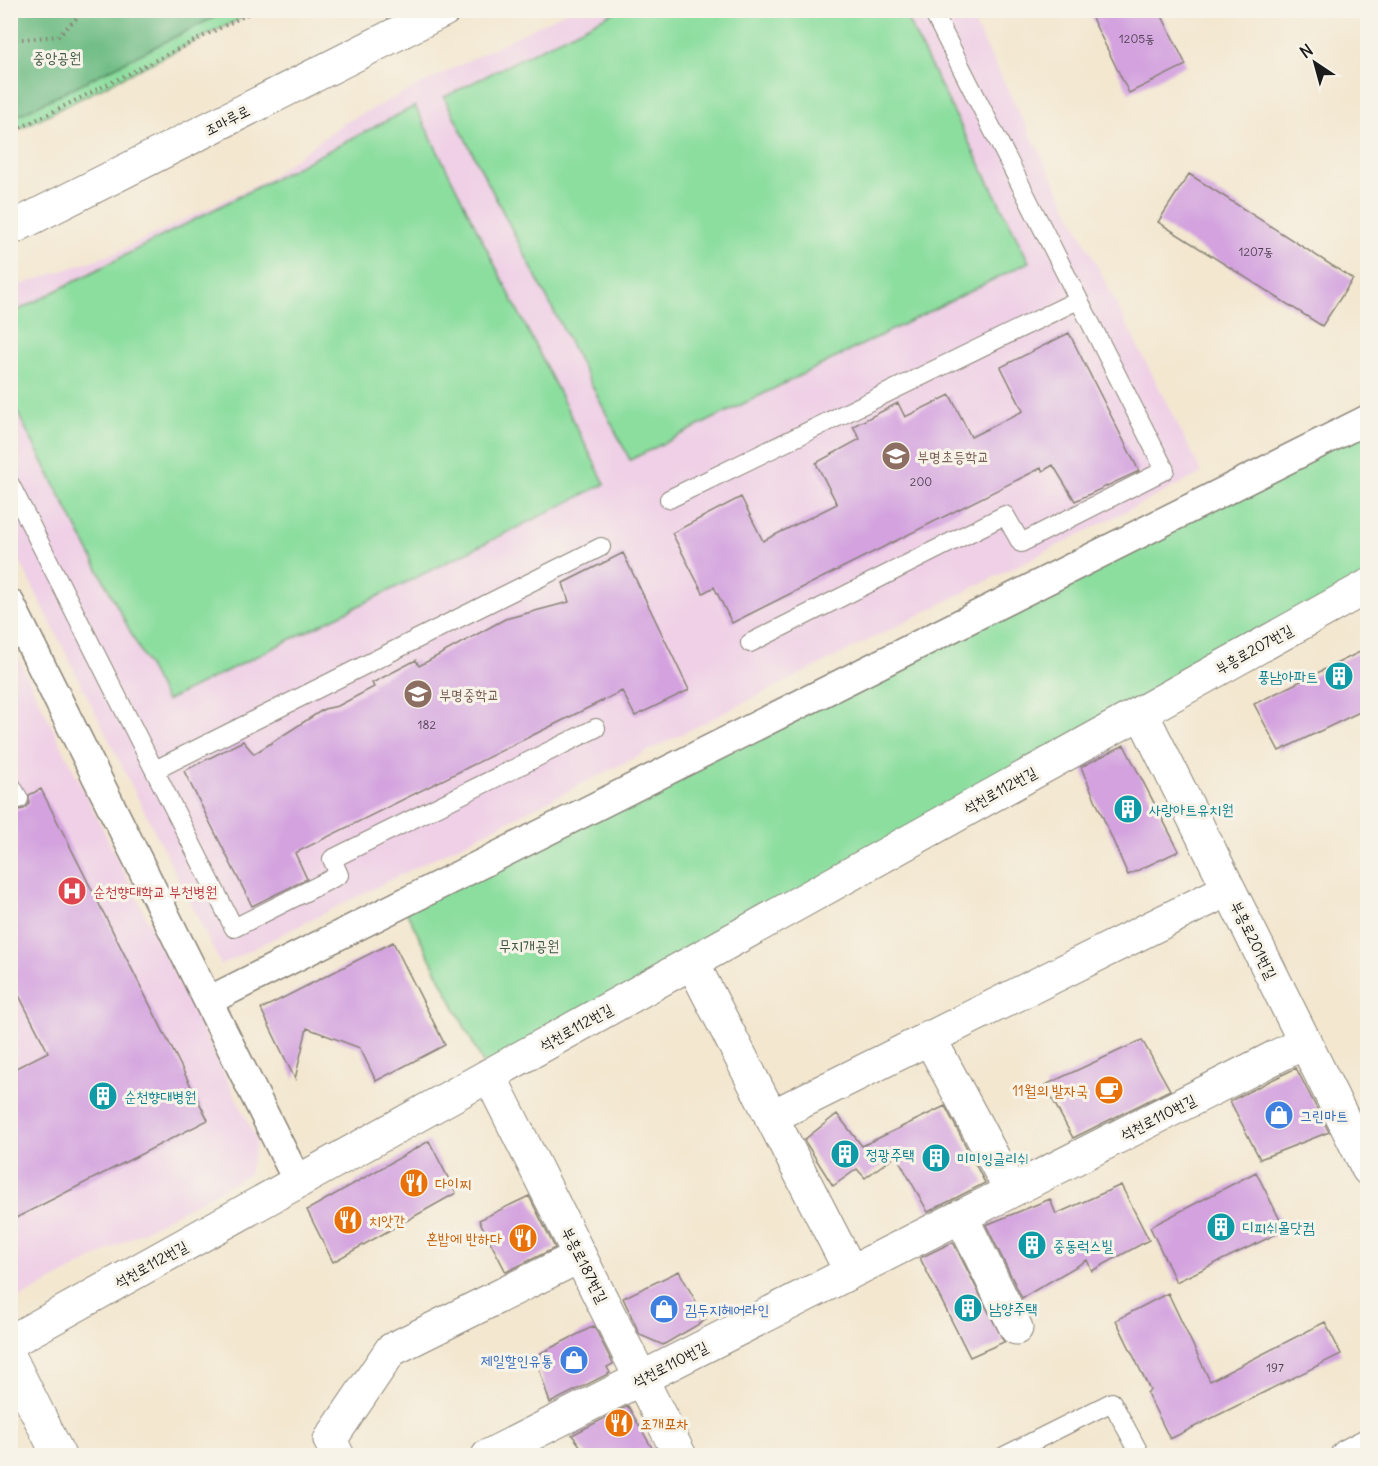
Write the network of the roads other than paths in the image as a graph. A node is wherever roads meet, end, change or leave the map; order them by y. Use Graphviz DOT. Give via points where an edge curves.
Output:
graph roads {
  1 [pos="444,10"];
  2 [pos="932,10"];
  3 [pos="10,229"];
  4 [pos="1078,300"];
  5 [pos="1368,419"];
  6 [pos="10,484"];
  7 [pos="669,499"];
  8 [pos="602,547"];
  9 [pos="1368,586"];
  10 [pos="10,603"];
  11 [pos="750,643"];
  12 [pos="1141,712"];
  13 [pos="596,728"];
  14 [pos="155,770"];
  15 [pos="1229,888"];
  16 [pos="692,962"];
  17 [pos="208,1001"];
  18 [pos="929,1037"];
  19 [pos="1305,1042"];
  20 [pos="489,1075"];
  21 [pos="771,1117"];
  22 [pos="1368,1168"];
  23 [pos="298,1182"];
  24 [pos="1011,1191"];
  25 [pos="960,1216"];
  26 [pos="580,1256"];
  27 [pos="851,1272"];
  28 [pos="1016,1328"];
  29 [pos="10,1342"];
  30 [pos="10,1358"];
  31 [pos="641,1378"];
  32 [pos="1368,1445"];
  33 [pos="59,1455"];
  34 [pos="338,1455"];
  35 [pos="488,1455"];
  36 [pos="680,1455"];
  37 [pos="1004,1455"];
  38 [pos="1141,1455"];
  39 [pos="1347,1455"];
  1 -- 3 [label="street, 조마루로"];
  2 -- 4 [label="lane"];
  4 -- 7 [label="lane"];
  4 -- 11 [label="lane" via="1165,470 1021,543 1005,515"];
  5 -- 17 [label="street"];
  6 -- 14 [label="lane"];
  8 -- 14 [label="lane"];
  9 -- 12 [label="street, 부흥로207번길"];
  10 -- 17 [label="street"];
  12 -- 15 [label="street, 부흥로201번길"];
  12 -- 16 [label="street, 석천로112번길"];
  13 -- 14 [label="lane" via="332,859 339,876 234,928"];
  15 -- 18 [label="street"];
  15 -- 19 [label="street, 부흥로201번길"];
  16 -- 20 [label="street, 석천로112번길"];
  16 -- 21 [label="street"];
  17 -- 23 [label="street"];
  18 -- 21 [label="street"];
  18 -- 24 [label="street"];
  19 -- 22 [label="street, 부흥로201번길"];
  19 -- 24 [label="street, 석천로110번길"];
  20 -- 23 [label="street, 석천로112번길"];
  20 -- 26 [label="street, 부흥로187번길"];
  21 -- 27 [label="street"];
  23 -- 29 [label="street, 석천로112번길"];
  24 -- 25 [label="street, 석천로110번길"];
  25 -- 27 [label="street, 석천로110번길"];
  25 -- 28 [label="street"];
  26 -- 31 [label="street, 부흥로187번길"];
  26 -- 34 [label="street" via="391,1350 330,1440"];
  27 -- 31 [label="street, 석천로110번길"];
  30 -- 33 [label="street"];
  31 -- 35 [label="street, 석천로110번길"];
  31 -- 36 [label="street, 부흥로187번길"];
  32 -- 39 [label="street"];
  37 -- 38 [label="lane" via="1112,1402"];
}
